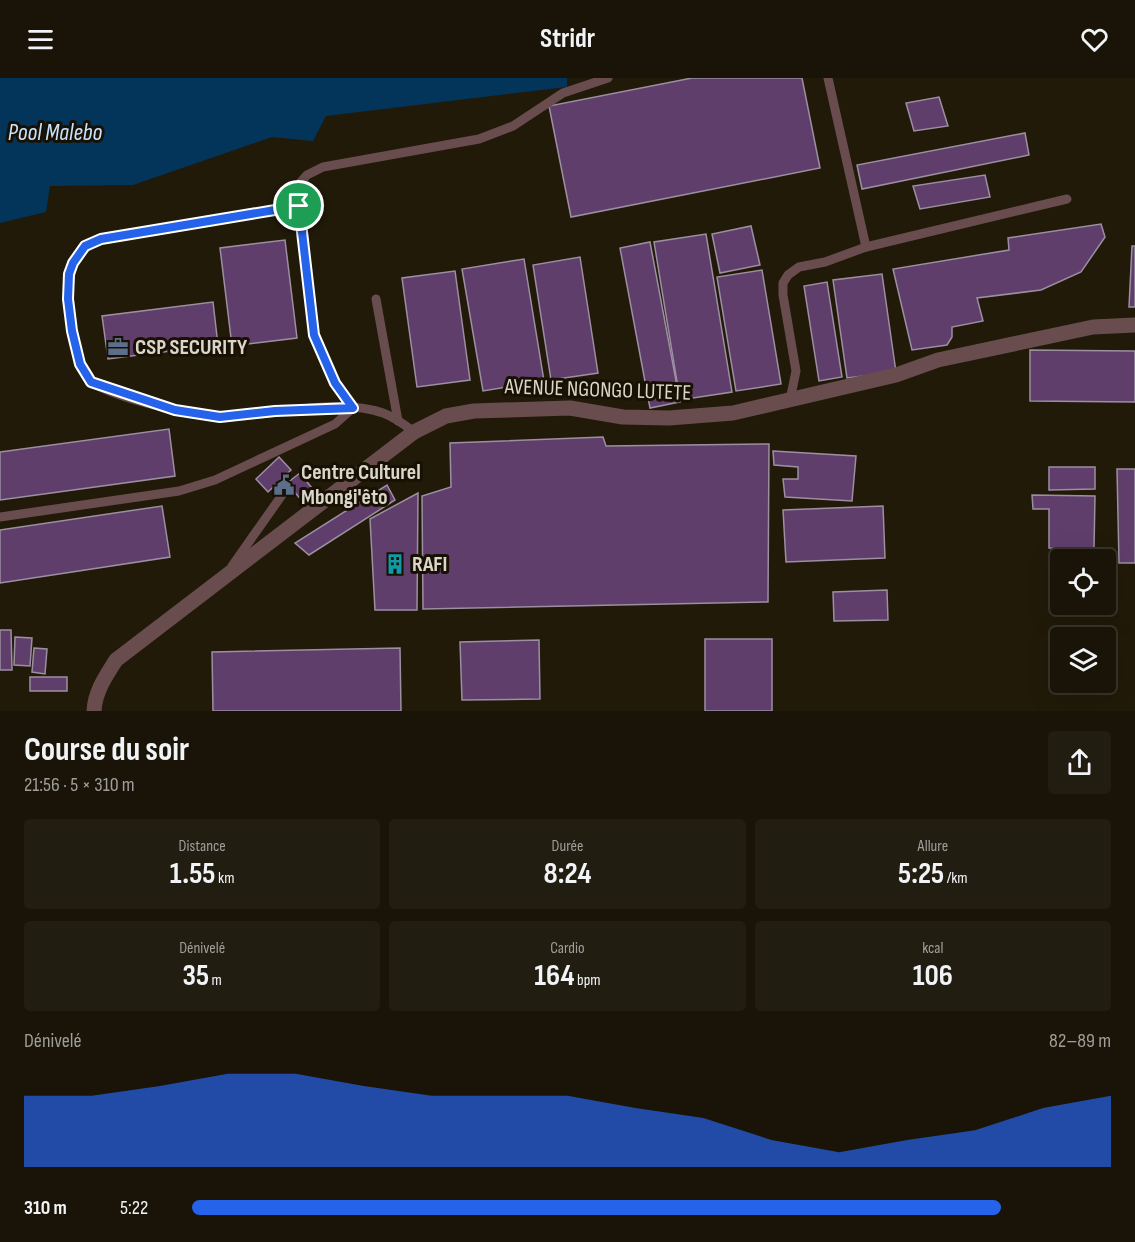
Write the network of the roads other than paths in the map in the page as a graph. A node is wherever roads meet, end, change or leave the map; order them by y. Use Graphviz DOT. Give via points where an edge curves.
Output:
graph roads {
  1 [pos="608,78"];
  2 [pos="828,78"];
  3 [pos="1067,199"];
  4 [pos="299,206"];
  5 [pos="866,247"];
  6 [pos="376,300"];
  7 [pos="1135,325"];
  8 [pos="790,400"];
  9 [pos="353,408"];
  10 [pos="398,421"];
  11 [pos="414,432"];
  12 [pos="282,495"];
  13 [pos="0,517"];
  14 [pos="222,580"];
  15 [pos="94,711"];
  1 -- 4 [label="lane" via="563,93 513,126 479,139 323,167 298,185"];
  2 -- 5 [label="lane"];
  3 -- 5 [label="lane"];
  4 -- 9 [label="lane" via="314,335 335,383"];
  4 -- 9 [label="lane" via="101,239 85,246 69,274 68,299 80,364 91,382 175,410 220,417"];
  5 -- 8 [label="lane" via="799,267 783,283 796,371"];
  6 -- 10 [label="lane"];
  7 -- 8 [label="street, AVENUE NGONGO LUTETE" via="1055,334 938,360 896,375"];
  8 -- 11 [label="street, AVENUE NGONGO LUTETE" via="733,413 669,418 623,417 570,408 474,411 446,416"];
  9 -- 10 [label="lane" via="383,413"];
  9 -- 13 [label="lane" via="335,424 215,480 179,491"];
  10 -- 11 [label="lane"];
  11 -- 14 [label="street, AVENUE NGONGO LUTETE"];
  12 -- 14 [label="lane"];
  14 -- 15 [label="street, AVENUE NGONGO LUTETE" via="116,660 102,681"];
}
